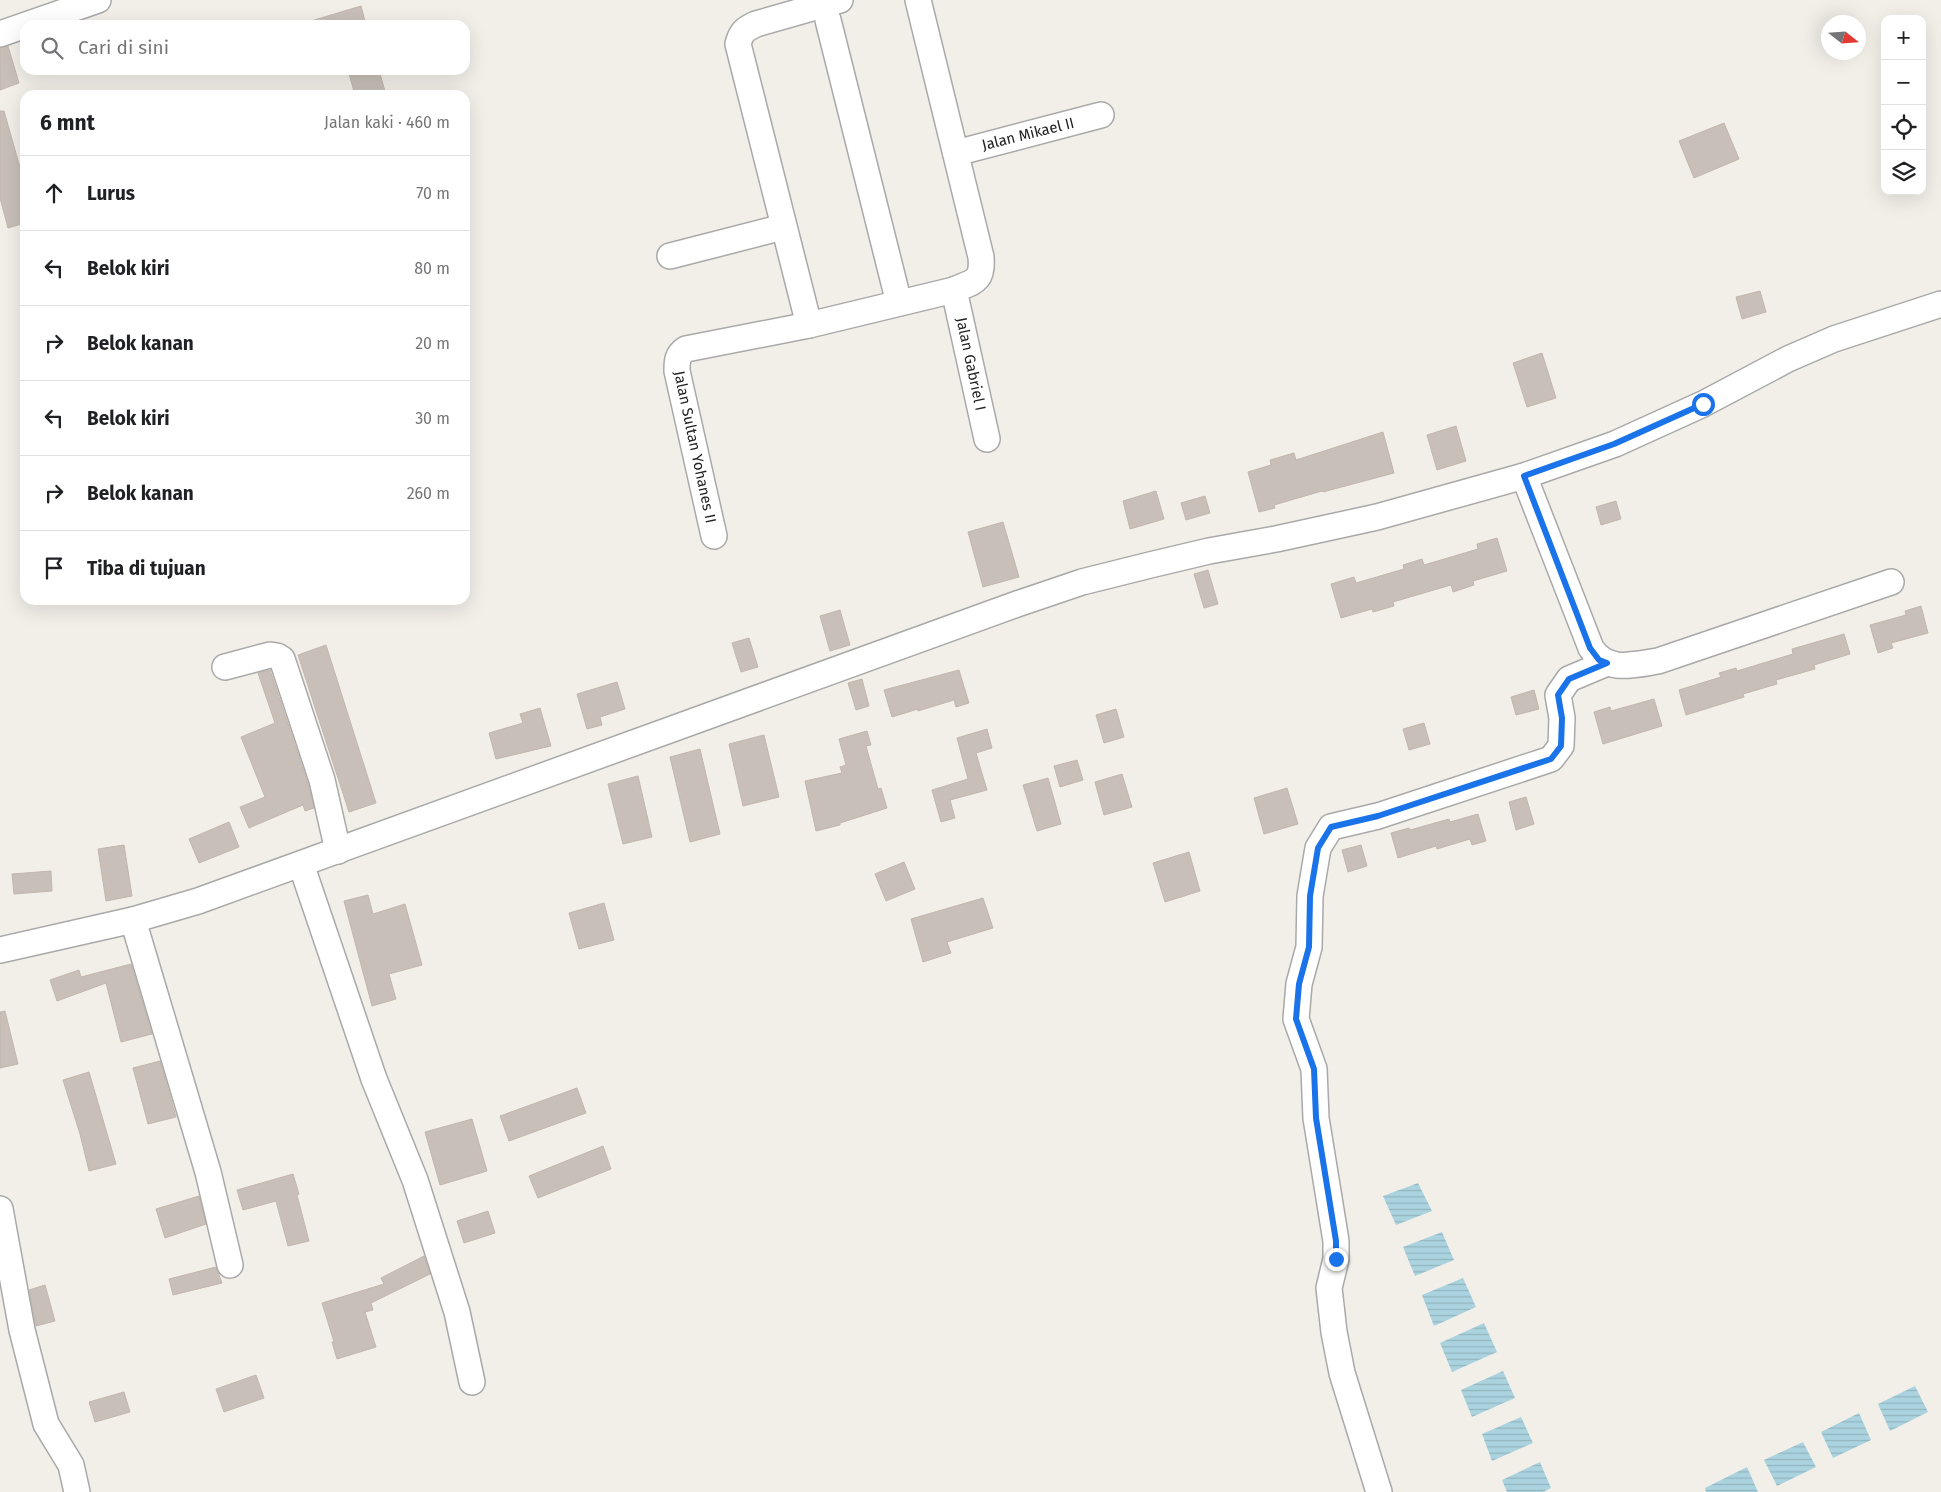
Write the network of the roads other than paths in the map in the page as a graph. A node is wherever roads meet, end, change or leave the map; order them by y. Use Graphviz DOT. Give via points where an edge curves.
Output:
graph roads {
  1 [pos="918,0"];
  2 [pos="91,1"];
  3 [pos="828,5"];
  4 [pos="26,20"];
  5 [pos="20,22"];
  6 [pos="2,27"];
  7 [pos="1101,115"];
  8 [pos="956,153"];
  9 [pos="783,227"];
  10 [pos="670,256"];
  11 [pos="954,290"];
  12 [pos="899,302"];
  13 [pos="1941,304"];
  14 [pos="809,325"];
  15 [pos="987,439"];
  16 [pos="1524,476"];
  17 [pos="714,536"];
  18 [pos="1891,582"];
  19 [pos="1607,663"];
  20 [pos="225,666"];
  21 [pos="338,850"];
  22 [pos="302,864"];
  23 [pos="133,920"];
  24 [pos="0,950"];
  25 [pos="0,1209"];
  26 [pos="230,1265"];
  27 [pos="472,1382"];
  28 [pos="78,1492"];
  29 [pos="1379,1492"];
  1 -- 8 [label="street"];
  2 -- 4 [label="street"];
  3 -- 9 [label="street" via="756,24 745,29 738,44"];
  3 -- 12 [label="street"];
  5 -- 6 [label="street"];
  7 -- 8 [label="street, Jalan Mikael II"];
  8 -- 11 [label="street" via="982,268 976,280"];
  9 -- 10 [label="street"];
  9 -- 14 [label="street"];
  11 -- 12 [label="street"];
  11 -- 15 [label="street, Jalan Gabriel I"];
  12 -- 14 [label="street"];
  13 -- 16 [label="street" via="1834,339 1614,444"];
  14 -- 17 [label="street, Jalan Sultan Yohanes II" via="686,349 677,358 677,371"];
  16 -- 19 [label="street" via="1590,648 1599,660"];
  16 -- 21 [label="street" via="1377,517 1209,551 1082,582"];
  18 -- 19 [label="street" via="1658,661 1629,665"];
  19 -- 29 [label="street" via="1569,679 1558,695 1562,718 1561,746 1551,759 1378,816 1331,827 1318,848 1310,896 1309,947 1299,984 1296,1019 1314,1069 1316,1118 1336,1241 1336,1259 1329,1288 1334,1332 1342,1373"];
  20 -- 21 [label="street" via="270,655 282,659 322,780"];
  21 -- 22 [label="street"];
  22 -- 23 [label="street"];
  22 -- 27 [label="street" via="374,1080 416,1180 457,1312"];
  23 -- 24 [label="street"];
  23 -- 26 [label="street" via="208,1172"];
  25 -- 28 [label="street" via="22,1330 46,1424 71,1465"];
}
